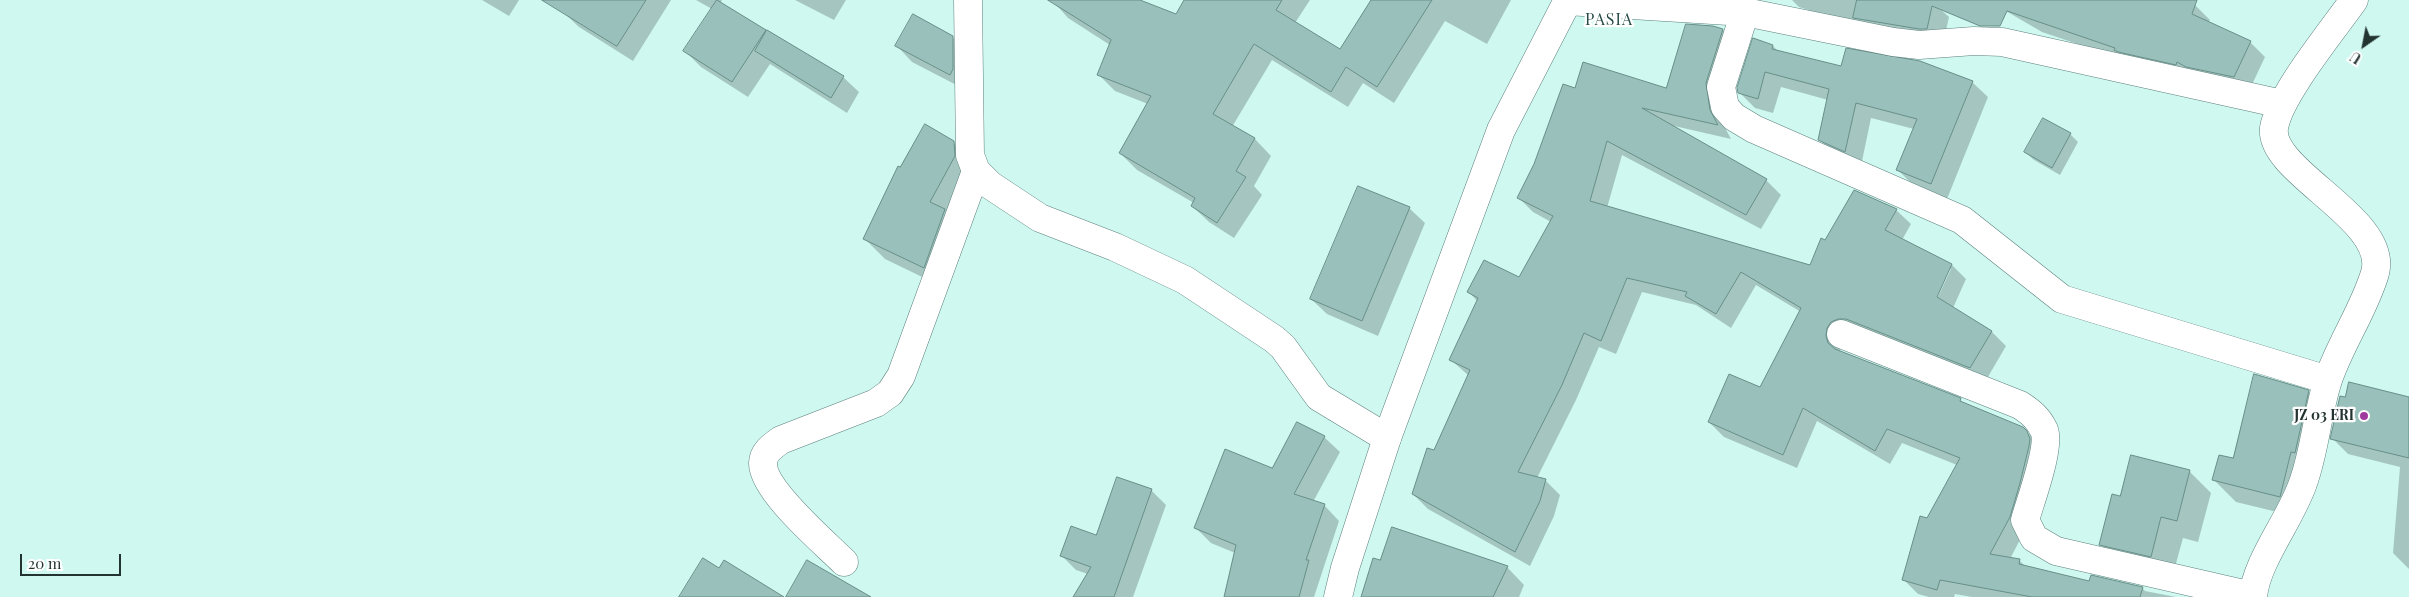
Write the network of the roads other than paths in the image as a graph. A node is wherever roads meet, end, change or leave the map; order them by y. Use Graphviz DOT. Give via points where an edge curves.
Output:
graph roads {
  1 [pos="968,0"];
  2 [pos="2354,0"];
  3 [pos="1568,1"];
  4 [pos="1745,12"];
  5 [pos="2282,104"];
  6 [pos="976,171"];
  7 [pos="1841,334"];
  8 [pos="2328,380"];
  9 [pos="1387,438"];
  10 [pos="844,562"];
  11 [pos="1338,597"];
  12 [pos="2252,597"];
  1 -- 6 [label="street" via="970,155"];
  2 -- 5 [label="street"];
  3 -- 4 [label="street"];
  3 -- 9 [label="street" via="1501,130"];
  4 -- 5 [label="street" via="1893,42 1919,45 2002,42"];
  4 -- 8 [label="street" via="1721,87 1725,107 1734,117 1754,129 1962,220 2062,300"];
  5 -- 8 [label="street" via="2274,130 2281,153 2360,227 2375,249 2375,272"];
  6 -- 9 [label="street" via="990,185 1040,218 1115,247 1184,280 1274,339 1319,396"];
  6 -- 10 [label="street" via="901,376 890,393 876,403 781,440 768,450 763,462 765,475 774,492"];
  7 -- 12 [label="street" via="2020,405 2036,416 2045,432 2044,455 2025,520 2034,538 2056,551"];
  8 -- 12 [label="street" via="2303,484 2259,574"];
  9 -- 11 [label="street"];
}
